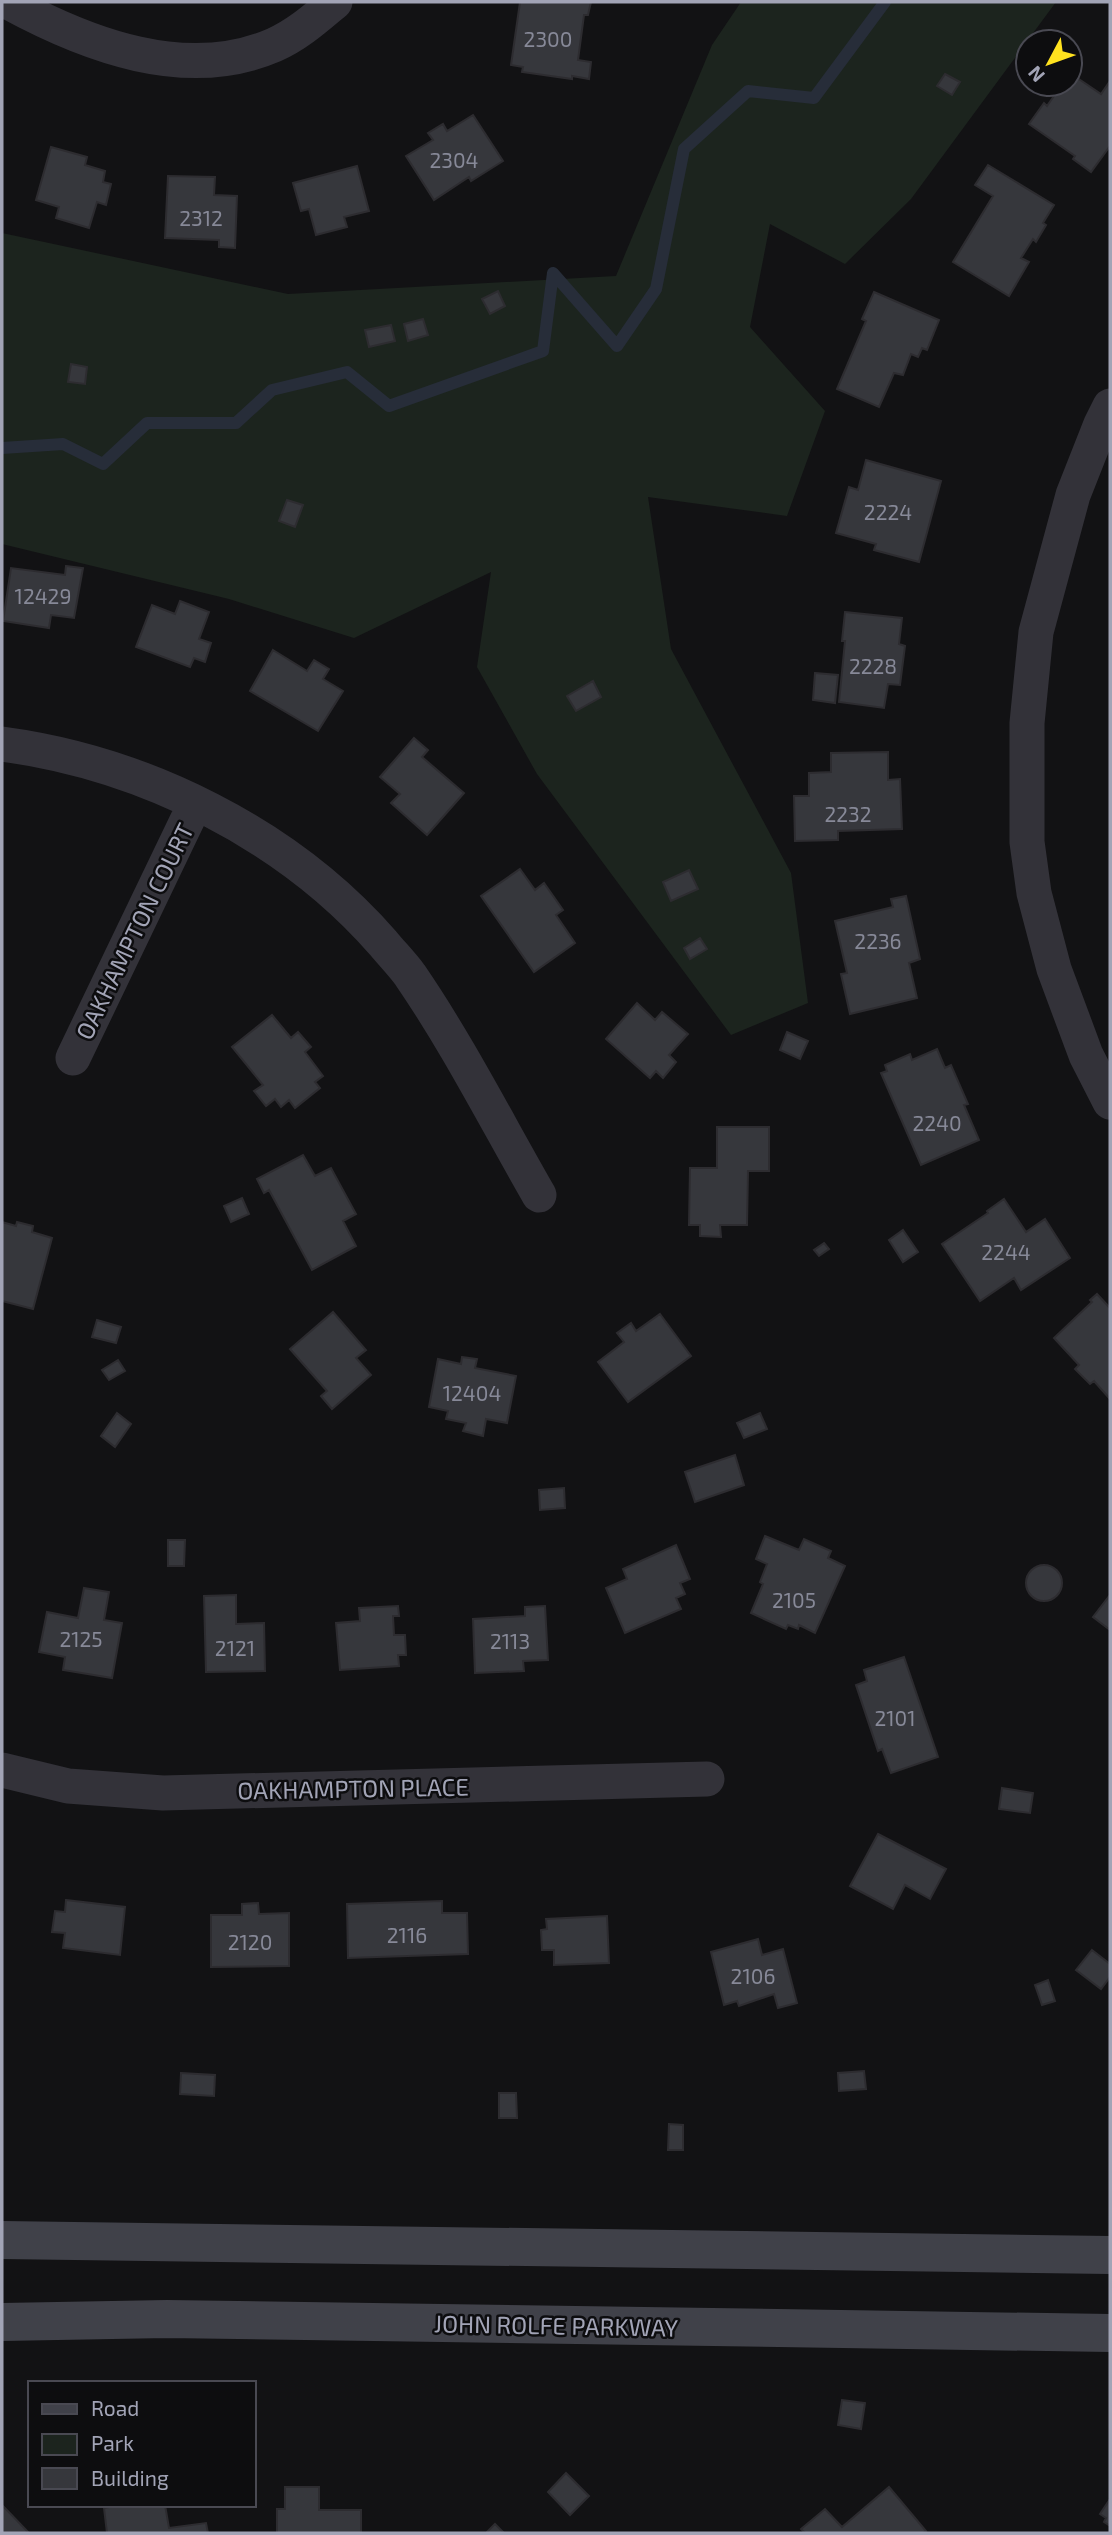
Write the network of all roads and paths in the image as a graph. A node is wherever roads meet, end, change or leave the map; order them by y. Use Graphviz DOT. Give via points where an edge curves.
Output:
graph roads {
  1 [pos="8,2"];
  2 [pos="335,2"];
  3 [pos="1110,407"];
  4 [pos="2,744"];
  5 [pos="195,804"];
  6 [pos="73,1058"];
  7 [pos="1110,1102"];
  8 [pos="539,1195"];
  9 [pos="2,1770"];
  10 [pos="707,1779"];
  11 [pos="2,2240"];
  12 [pos="1110,2255"];
  13 [pos="2,2322"];
  14 [pos="1110,2333"];
  1 -- 2 [label="street" via="66,32 123,50 208,61 230,60 275,45"];
  3 -- 7 [label="street" via="1073,495 1036,632 1027,723 1027,842 1034,893 1054,969 1086,1055"];
  4 -- 5 [label="street" via="79,758"];
  5 -- 6 [label="street, OAKHAMPTON COURT"];
  5 -- 8 [label="street" via="276,849 328,887 410,974"];
  9 -- 10 [label="street, OAKHAMPTON PLACE" via="68,1786 163,1793"];
  11 -- 12 [label="main road"];
  13 -- 14 [label="main road, JOHN ROLFE PARKWAY" via="167,2319"];
}
